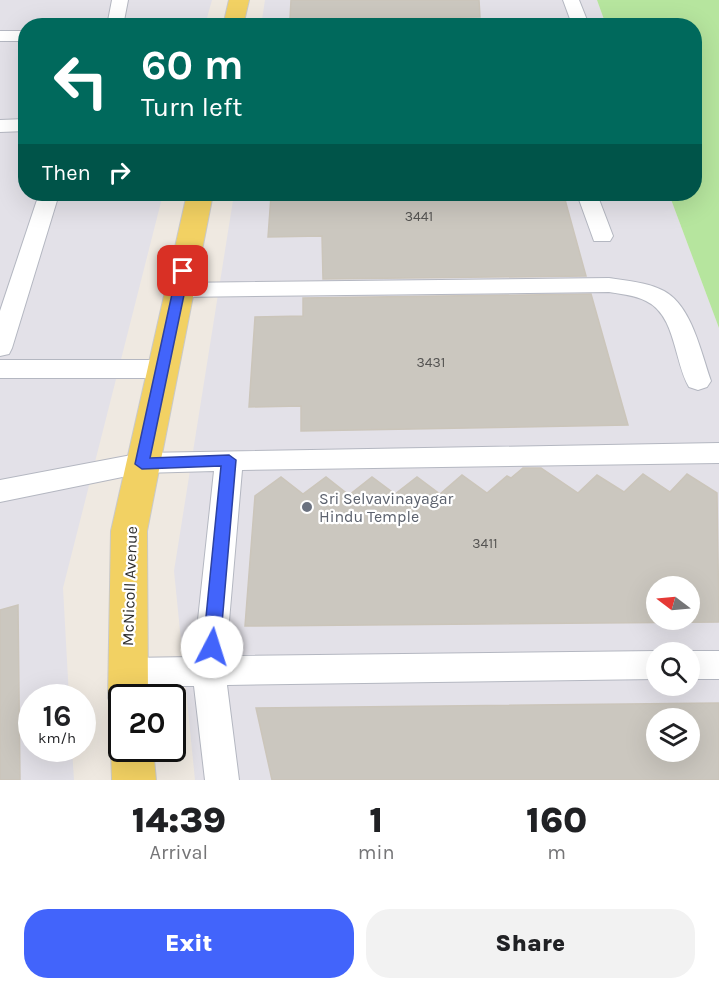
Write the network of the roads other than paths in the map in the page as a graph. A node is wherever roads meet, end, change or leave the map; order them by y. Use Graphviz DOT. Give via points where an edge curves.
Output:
graph roads {
  1 [pos="120,0"];
  2 [pos="238,0"];
  3 [pos="571,0"];
  4 [pos="117,18"];
  5 [pos="235,18"];
  6 [pos="578,18"];
  7 [pos="0,36"];
  8 [pos="18,36"];
  9 [pos="0,126"];
  10 [pos="18,126"];
  11 [pos="46,201"];
  12 [pos="198,201"];
  13 [pos="590,201"];
  14 [pos="602,236"];
  15 [pos="178,290"];
  16 [pos="5,314"];
  17 [pos="0,348"];
  18 [pos="0,369"];
  19 [pos="161,369"];
  20 [pos="698,381"];
  21 [pos="719,453"];
  22 [pos="229,460"];
  23 [pos="142,464"];
  24 [pos="0,491"];
  25 [pos="646,665"];
  26 [pos="700,665"];
  27 [pos="719,665"];
  28 [pos="209,671"];
  29 [pos="128,684"];
  30 [pos="134,684"];
  31 [pos="133,762"];
  32 [pos="134,780"];
  33 [pos="222,780"];
  1 -- 4 [label="lane"];
  2 -- 5 [label="main road"];
  3 -- 6 [label="lane"];
  7 -- 8 [label="lane"];
  9 -- 10 [label="lane"];
  11 -- 16 [label="lane"];
  12 -- 15 [label="main road, McNicoll Avenue"];
  13 -- 14 [label="lane"];
  15 -- 19 [label="main road, McNicoll Avenue"];
  15 -- 20 [label="lane" via="609,285 635,289 659,298 674,318"];
  16 -- 17 [label="lane"];
  18 -- 19 [label="lane"];
  19 -- 23 [label="main road, McNicoll Avenue"];
  21 -- 22 [label="lane"];
  22 -- 23 [label="lane"];
  22 -- 28 [label="lane"];
  23 -- 24 [label="lane"];
  23 -- 29 [label="main road, McNicoll Avenue" via="129,531"];
  25 -- 28 [label="lane"];
  26 -- 27 [label="lane"];
  28 -- 30 [label="lane"];
  28 -- 33 [label="lane"];
  31 -- 32 [label="main road"];
}
